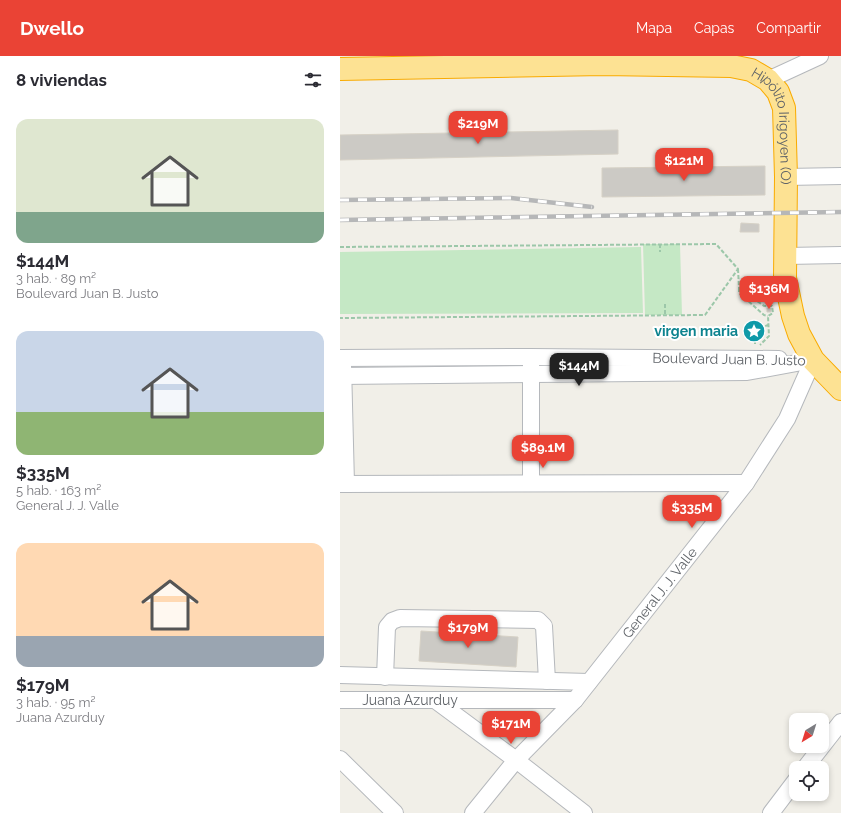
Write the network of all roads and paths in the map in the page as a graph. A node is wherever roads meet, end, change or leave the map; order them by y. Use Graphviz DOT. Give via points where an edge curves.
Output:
graph roads {
  1 [pos="820,56"];
  2 [pos="603,60"];
  3 [pos="392,62"];
  4 [pos="340,69"];
  5 [pos="768,80"];
  6 [pos="841,176"];
  7 [pos="786,177"];
  8 [pos="660,244"];
  9 [pos="340,247"];
  10 [pos="660,252"];
  11 [pos="841,255"];
  12 [pos="786,256"];
  13 [pos="738,269"];
  14 [pos="739,288"];
  15 [pos="665,304"];
  16 [pos="665,315"];
  17 [pos="768,316"];
  18 [pos="340,318"];
  19 [pos="769,325"];
  20 [pos="751,345"];
  21 [pos="755,346"];
  22 [pos="530,357"];
  23 [pos="342,358"];
  24 [pos="813,360"];
  25 [pos="532,373"];
  26 [pos="342,376"];
  27 [pos="841,389"];
  28 [pos="531,483"];
  29 [pos="746,483"];
  30 [pos="343,484"];
  31 [pos="340,676"];
  32 [pos="385,677"];
  33 [pos="547,681"];
  34 [pos="589,682"];
  35 [pos="340,700"];
  36 [pos="435,700"];
  37 [pos="575,700"];
  38 [pos="841,722"];
  39 [pos="340,759"];
  40 [pos="516,760"];
  41 [pos="810,761"];
  42 [pos="789,789"];
  43 [pos="395,813"];
  44 [pos="473,813"];
  45 [pos="584,813"];
  46 [pos="771,813"];
  1 -- 5 [label="street"];
  2 -- 3 [label="highway, Hipólito Irigoyen (O)"];
  2 -- 5 [label="highway, Hipólito Irigoyen (O)" via="731,66 751,70"];
  3 -- 4 [label="highway, Hipólito Irigoyen (O)"];
  5 -- 7 [label="highway, Hipólito Irigoyen (O)" via="778,92 784,108"];
  6 -- 7 [label="street"];
  7 -- 12 [label="highway, Hipólito Irigoyen (O)"];
  8 -- 9 [label="path"];
  8 -- 10 [label="path"];
  8 -- 13 [label="path" via="716,244"];
  11 -- 12 [label="street"];
  12 -- 24 [label="highway, Hipólito Irigoyen (O)" via="785,278 793,316"];
  13 -- 14 [label="path"];
  13 -- 16 [label="path" via="705,314"];
  14 -- 17 [label="path" via="739,294"];
  14 -- 17 [label="path" via="764,306 772,306 773,313"];
  15 -- 16 [label="path"];
  16 -- 18 [label="path"];
  17 -- 19 [label="path"];
  19 -- 21 [label="path" via="769,336 762,344"];
  19 -- 21 [label="path" via="756,330"];
  20 -- 21 [label="path"];
  22 -- 23 [label="street, Boulevard Juan B. Justo"];
  22 -- 24 [label="street, Boulevard Juan B. Justo"];
  22 -- 25 [label="street"];
  23 -- 26 [label="street"];
  24 -- 25 [label="street, Boulevard Juan B. Justo" via="747,372"];
  24 -- 27 [label="highway, Hipólito Irigoyen (O)"];
  24 -- 29 [label="street, General J. J. Valle" via="787,419"];
  25 -- 26 [label="street, Boulevard Juan B. Justo"];
  25 -- 28 [label="street"];
  26 -- 30 [label="street"];
  28 -- 29 [label="street"];
  28 -- 30 [label="street"];
  29 -- 34 [label="street, General J. J. Valle"];
  31 -- 32 [label="street"];
  32 -- 33 [label="street"];
  32 -- 33 [label="street" via="387,627 392,621 400,618 538,620 544,626"];
  33 -- 34 [label="street"];
  34 -- 37 [label="street, General J. J. Valle"];
  35 -- 36 [label="street, Juana Azurduy"];
  36 -- 37 [label="street, Juana Azurduy"];
  36 -- 40 [label="street"];
  37 -- 40 [label="street, General J. J. Valle"];
  38 -- 41 [label="street"];
  39 -- 43 [label="street"];
  40 -- 44 [label="street, General J. J. Valle"];
  40 -- 45 [label="street"];
  42 -- 46 [label="street"];
}
